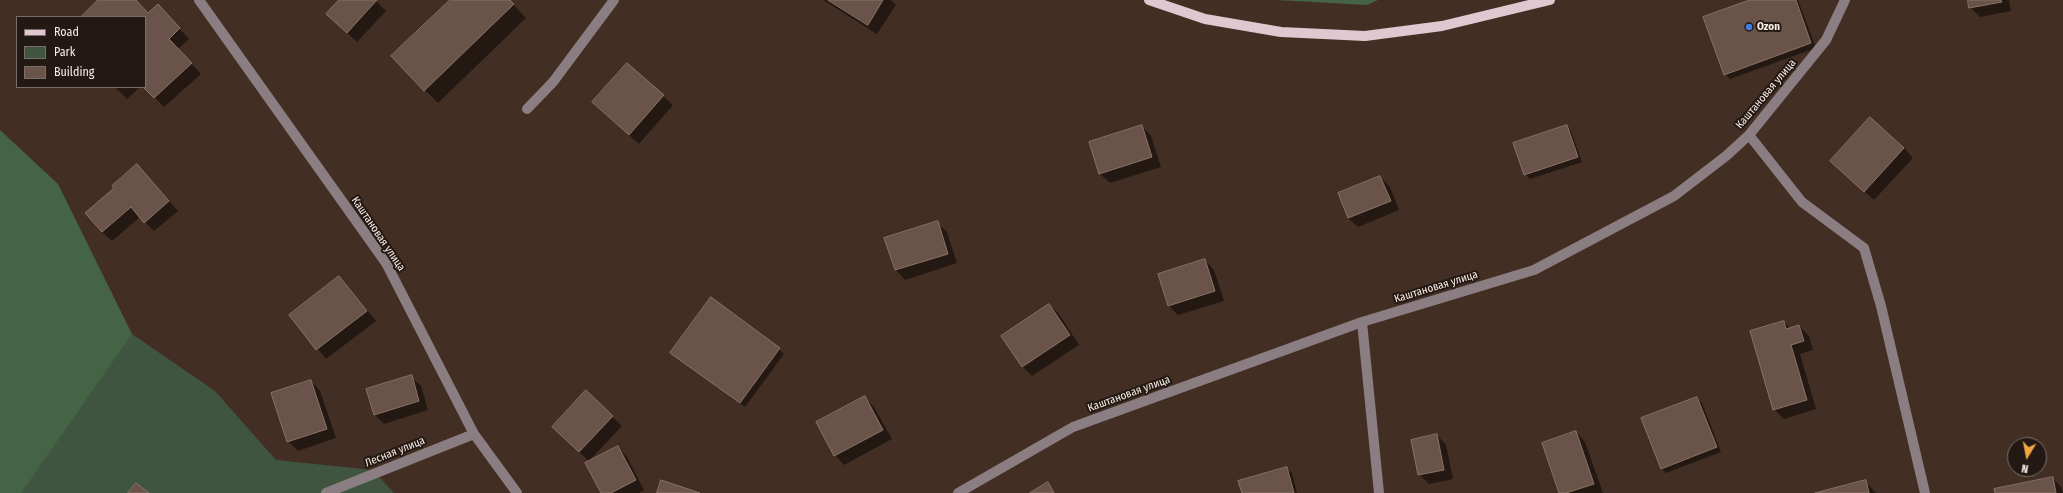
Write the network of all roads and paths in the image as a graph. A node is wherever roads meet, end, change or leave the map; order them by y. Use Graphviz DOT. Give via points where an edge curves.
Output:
graph roads {
  1 [pos="199,0"];
  2 [pos="614,0"];
  3 [pos="1149,0"];
  4 [pos="1550,0"];
  5 [pos="1846,0"];
  6 [pos="527,109"];
  7 [pos="1749,135"];
  8 [pos="1362,322"];
  9 [pos="474,434"];
  10 [pos="326,493"];
  11 [pos="517,493"];
  12 [pos="958,493"];
  13 [pos="1379,493"];
  14 [pos="1925,493"];
  1 -- 9 [label="street, Каштановая улица" via="386,263"];
  2 -- 6 [label="street" via="553,82"];
  3 -- 4 [label="main road" via="1206,18 1281,32 1365,36 1442,26"];
  5 -- 7 [label="street, Каштановая улица" via="1826,40"];
  7 -- 8 [label="street, Каштановая улица" via="1674,196 1534,270"];
  7 -- 14 [label="street" via="1802,202 1864,248 1881,306"];
  8 -- 12 [label="street, Каштановая улица" via="1073,427"];
  8 -- 13 [label="street"];
  9 -- 10 [label="street, Лесная улица"];
  9 -- 11 [label="street, Каштановая улица"];
}
